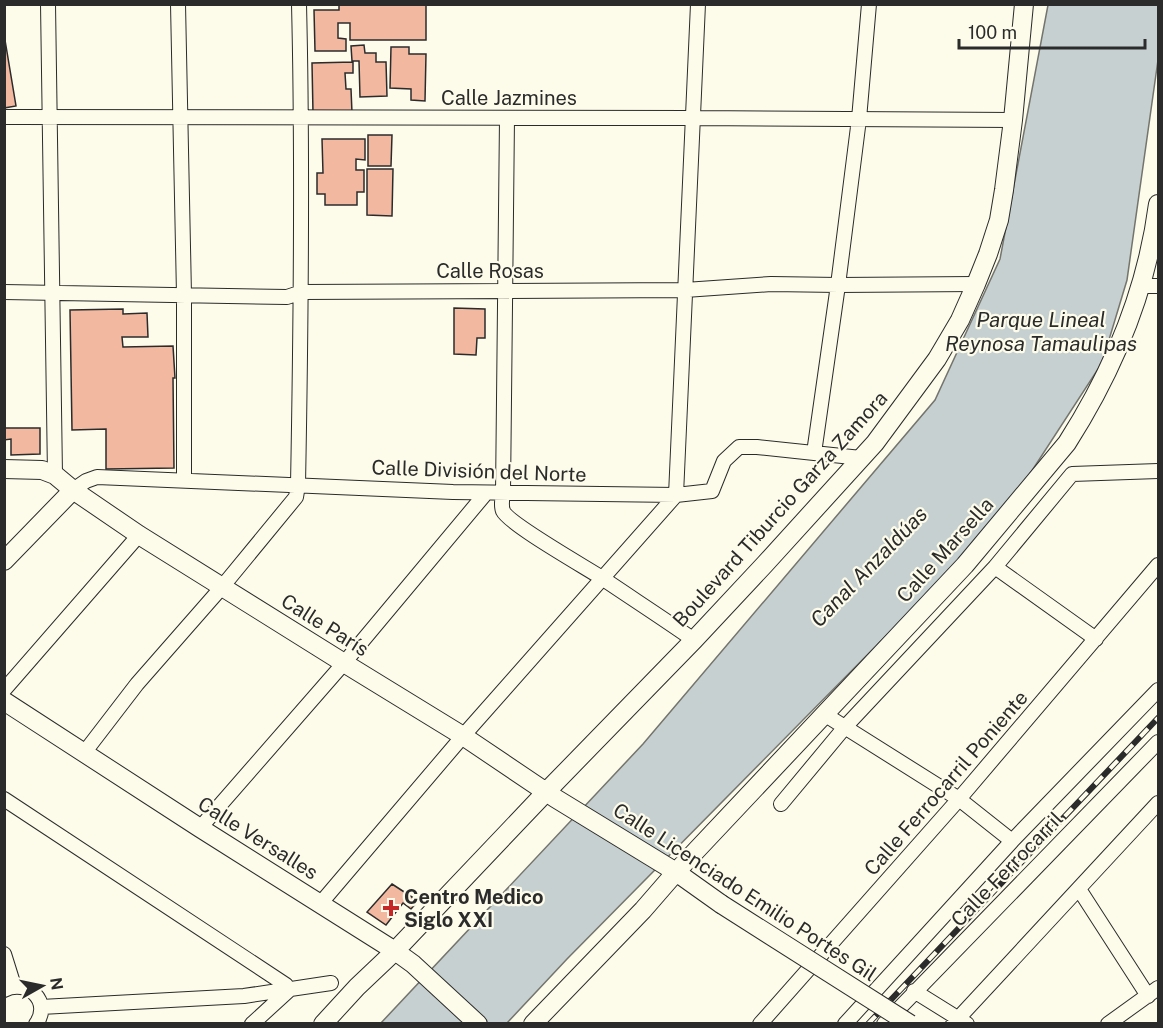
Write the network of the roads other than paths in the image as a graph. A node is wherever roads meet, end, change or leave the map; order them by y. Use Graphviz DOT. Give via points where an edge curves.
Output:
graph roads {
  1 [pos="48,4"];
  2 [pos="178,4"];
  3 [pos="299,4"];
  4 [pos="698,4"];
  5 [pos="869,4"];
  6 [pos="1024,4"];
  7 [pos="4,117"];
  8 [pos="50,117"];
  9 [pos="181,117"];
  10 [pos="301,117"];
  11 [pos="507,118"];
  12 [pos="693,118"];
  13 [pos="859,119"];
  14 [pos="1013,120"];
  15 [pos="1158,204"];
  16 [pos="976,284"];
  17 [pos="838,285"];
  18 [pos="1140,286"];
  19 [pos="1158,286"];
  20 [pos="505,290"];
  21 [pos="685,290"];
  22 [pos="4,292"];
  23 [pos="52,292"];
  24 [pos="302,292"];
  25 [pos="184,295"];
  26 [pos="814,453"];
  27 [pos="861,458"];
  28 [pos="4,469"];
  29 [pos="1158,471"];
  30 [pos="55,475"];
  31 [pos="184,480"];
  32 [pos="298,484"];
  33 [pos="73,490"];
  34 [pos="486,493"];
  35 [pos="503,493"];
  36 [pos="676,495"];
  37 [pos="139,535"];
  38 [pos="4,561"];
  39 [pos="1158,565"];
  40 [pos="995,567"];
  41 [pos="602,578"];
  42 [pos="222,587"];
  43 [pos="1096,639"];
  44 [pos="694,640"];
  45 [pos="344,663"];
  46 [pos="4,690"];
  47 [pos="1158,690"];
  48 [pos="4,701"];
  49 [pos="824,714"];
  50 [pos="845,727"];
  51 [pos="463,736"];
  52 [pos="1158,742"];
  53 [pos="84,753"];
  54 [pos="550,795"];
  55 [pos="4,799"];
  56 [pos="959,799"];
  57 [pos="1158,802"];
  58 [pos="781,804"];
  59 [pos="200,828"];
  60 [pos="1012,841"];
  61 [pos="669,868"];
  62 [pos="1078,889"];
  63 [pos="320,904"];
  64 [pos="4,954"];
  65 [pos="404,958"];
  66 [pos="331,983"];
  67 [pos="9,988"];
  68 [pos="289,990"];
  69 [pos="914,991"];
  70 [pos="1153,992"];
  71 [pos="41,1007"];
  72 [pos="959,1022"];
  73 [pos="36,1023"];
  74 [pos="252,1023"];
  75 [pos="323,1023"];
  76 [pos="338,1023"];
  77 [pos="478,1023"];
  78 [pos="533,1023"];
  79 [pos="760,1023"];
  80 [pos="845,1023"];
  81 [pos="884,1023"];
  82 [pos="910,1023"];
  83 [pos="1108,1023"];
  1 -- 8 [label="street"];
  2 -- 9 [label="street"];
  3 -- 10 [label="street"];
  4 -- 12 [label="street"];
  5 -- 13 [label="street"];
  6 -- 14 [label="main road, Boulevard Tiburcio Garza Zamora"];
  7 -- 8 [label="street, Calle Jazmines"];
  8 -- 9 [label="street, Calle Jazmines"];
  8 -- 23 [label="street"];
  9 -- 10 [label="street, Calle Jazmines"];
  9 -- 25 [label="street"];
  10 -- 11 [label="street, Calle Jazmines"];
  10 -- 24 [label="street"];
  11 -- 12 [label="street, Calle Jazmines"];
  11 -- 20 [label="street"];
  12 -- 13 [label="street, Calle Jazmines"];
  12 -- 21 [label="street"];
  13 -- 14 [label="street, Calle Jazmines"];
  13 -- 17 [label="street"];
  14 -- 16 [label="main road, Boulevard Tiburcio Garza Zamora" via="999,220"];
  15 -- 18 [label="main road, Calle Marsella"];
  16 -- 17 [label="street, Calle Rosas"];
  16 -- 27 [label="main road, Boulevard Tiburcio Garza Zamora" via="937,359"];
  17 -- 21 [label="street, Calle Rosas" via="771,284"];
  17 -- 26 [label="street"];
  18 -- 19 [label="street"];
  18 -- 49 [label="main road, Calle Marsella" via="1103,378 1067,443 965,565"];
  20 -- 21 [label="street, Calle Rosas"];
  20 -- 24 [label="street, Calle Rosas"];
  20 -- 35 [label="street"];
  21 -- 36 [label="street"];
  22 -- 23 [label="street, Calle Rosas"];
  23 -- 25 [label="street, Calle Rosas"];
  23 -- 30 [label="street"];
  24 -- 25 [label="street, Calle Rosas" via="287,297"];
  24 -- 32 [label="street"];
  25 -- 31 [label="street"];
  26 -- 27 [label="street, Calle División del Norte"];
  26 -- 36 [label="street, Calle División del Norte" via="738,447 724,461 712,491"];
  27 -- 44 [label="main road, Boulevard Tiburcio Garza Zamora"];
  28 -- 30 [label="main road" via="42,470"];
  29 -- 40 [label="street" via="1072,474"];
  30 -- 33 [label="main road, Calle París"];
  31 -- 32 [label="street, Calle División del Norte"];
  31 -- 33 [label="street, Calle División del Norte" via="98,477"];
  32 -- 34 [label="street, Calle División del Norte"];
  32 -- 42 [label="street" via="296,497"];
  33 -- 37 [label="main road, Calle París"];
  33 -- 38 [label="main road"];
  34 -- 35 [label="street, Calle División del Norte"];
  34 -- 45 [label="street"];
  35 -- 36 [label="street, Calle División del Norte"];
  35 -- 41 [label="street" via="503,512 513,521"];
  36 -- 41 [label="street"];
  37 -- 42 [label="main road, Calle París"];
  37 -- 46 [label="street"];
  39 -- 43 [label="street, Calle Ferrocarril Poniente"];
  40 -- 43 [label="street"];
  40 -- 50 [label="street"];
  41 -- 44 [label="street"];
  41 -- 51 [label="street"];
  42 -- 45 [label="main road, Calle París"];
  42 -- 53 [label="street" via="137,684"];
  43 -- 56 [label="street, Calle Ferrocarril Poniente"];
  44 -- 54 [label="main road, Boulevard Tiburcio Garza Zamora"];
  45 -- 51 [label="main road, Calle París"];
  45 -- 59 [label="street"];
  47 -- 60 [label="street"];
  48 -- 53 [label="main road, Calle Versalles"];
  49 -- 50 [label="street"];
  49 -- 61 [label="main road, Calle Marsella"];
  50 -- 56 [label="street"];
  50 -- 58 [label="street"];
  51 -- 54 [label="main road, Calle París"];
  51 -- 63 [label="street"];
  52 -- 69 [label="street, Calle Ferrocarril"];
  53 -- 59 [label="main road, Calle Versalles"];
  54 -- 61 [label="main road, Calle Licenciado Emilio Portes Gil"];
  54 -- 65 [label="main road, Boulevard Tiburcio Garza Zamora"];
  55 -- 68 [label="street" via="262,968"];
  56 -- 60 [label="street"];
  56 -- 79 [label="street, Calle Ferrocarril Poniente"];
  57 -- 62 [label="street"];
  59 -- 63 [label="main road, Calle Versalles"];
  60 -- 80 [label="street"];
  61 -- 78 [label="main road, Calle Marsella" via="643,910"];
  61 -- 82 [label="main road, Calle Licenciado Emilio Portes Gil, bridge"];
  62 -- 70 [label="street"];
  62 -- 72 [label="street"];
  63 -- 65 [label="main road, Calle Versalles"];
  64 -- 67 [label="street"];
  65 -- 75 [label="main road" via="357,987"];
  65 -- 76 [label="main road, Boulevard Tiburcio Garza Zamora"];
  65 -- 77 [label="main road, Calle Versalles"];
  66 -- 68 [label="street"];
  67 -- 71 [label="street" via="24,986 38,998"];
  68 -- 71 [label="street"];
  68 -- 74 [label="street"];
  69 -- 72 [label="street"];
  69 -- 81 [label="street, Calle Ferrocarril"];
  70 -- 83 [label="street"];
  71 -- 73 [label="street"];
}
